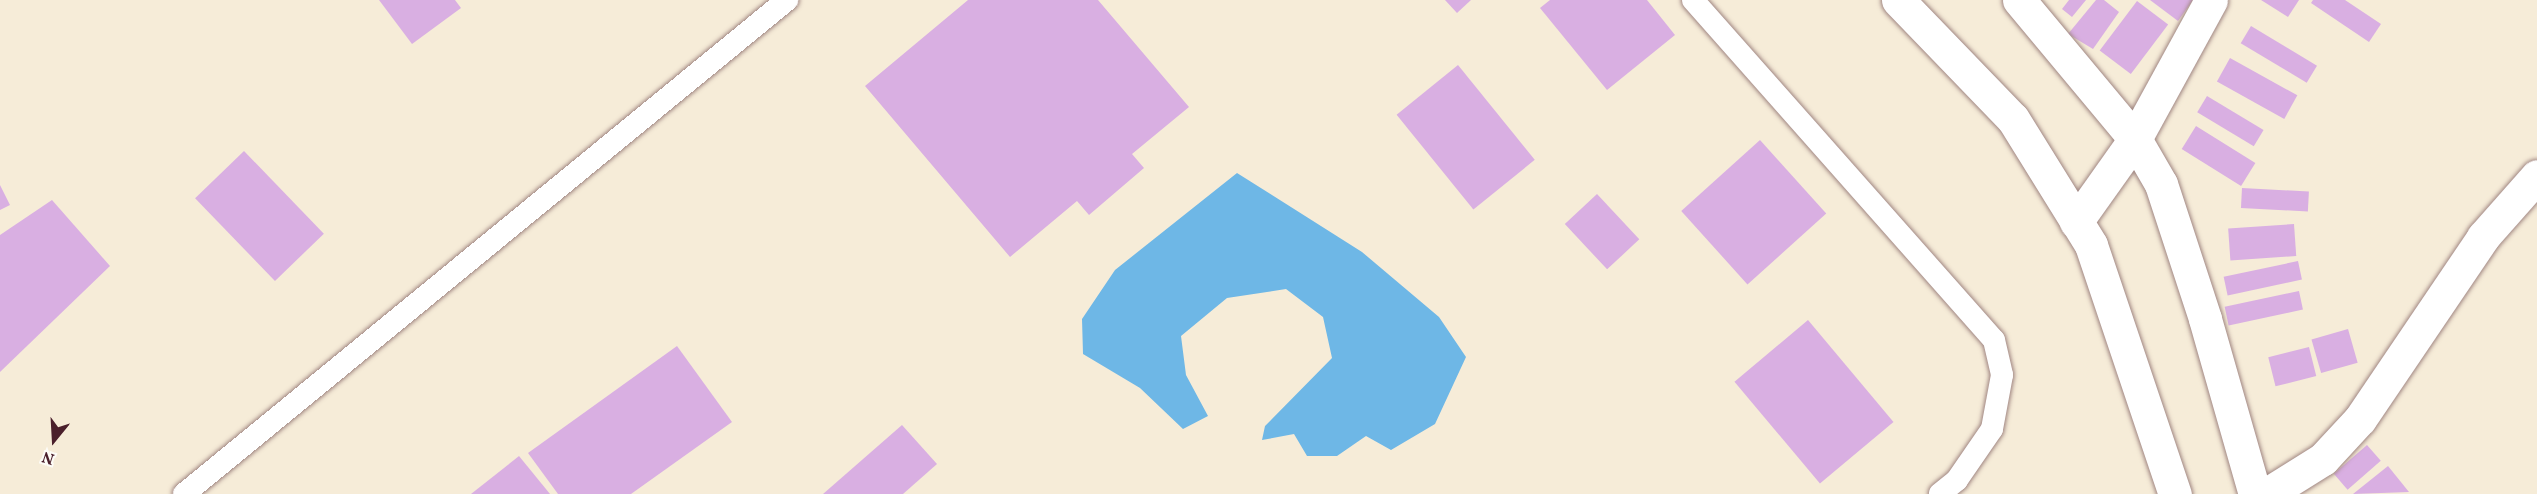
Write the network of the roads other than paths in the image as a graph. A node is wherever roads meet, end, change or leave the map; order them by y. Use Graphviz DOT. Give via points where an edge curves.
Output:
graph roads {
  1 [pos="787,0"];
  2 [pos="1692,0"];
  3 [pos="1898,0"];
  4 [pos="2019,0"];
  5 [pos="2211,0"];
  6 [pos="2135,139"];
  7 [pos="2537,176"];
  8 [pos="2076,222"];
  9 [pos="184,494"];
  10 [pos="1940,494"];
  11 [pos="2175,494"];
  12 [pos="2255,494"];
  13 [pos="2267,494"];
  1 -- 9 [label="lane"];
  2 -- 10 [label="lane" via="1994,340 2002,375 1992,429 1958,480"];
  3 -- 8 [label="main road" via="2013,119"];
  4 -- 6 [label="main road"];
  5 -- 6 [label="main road"];
  6 -- 8 [label="main road"];
  6 -- 12 [label="main road" via="2161,184"];
  7 -- 13 [label="main road" via="2483,237 2360,419 2323,459"];
  8 -- 11 [label="main road" via="2091,245"];
}
